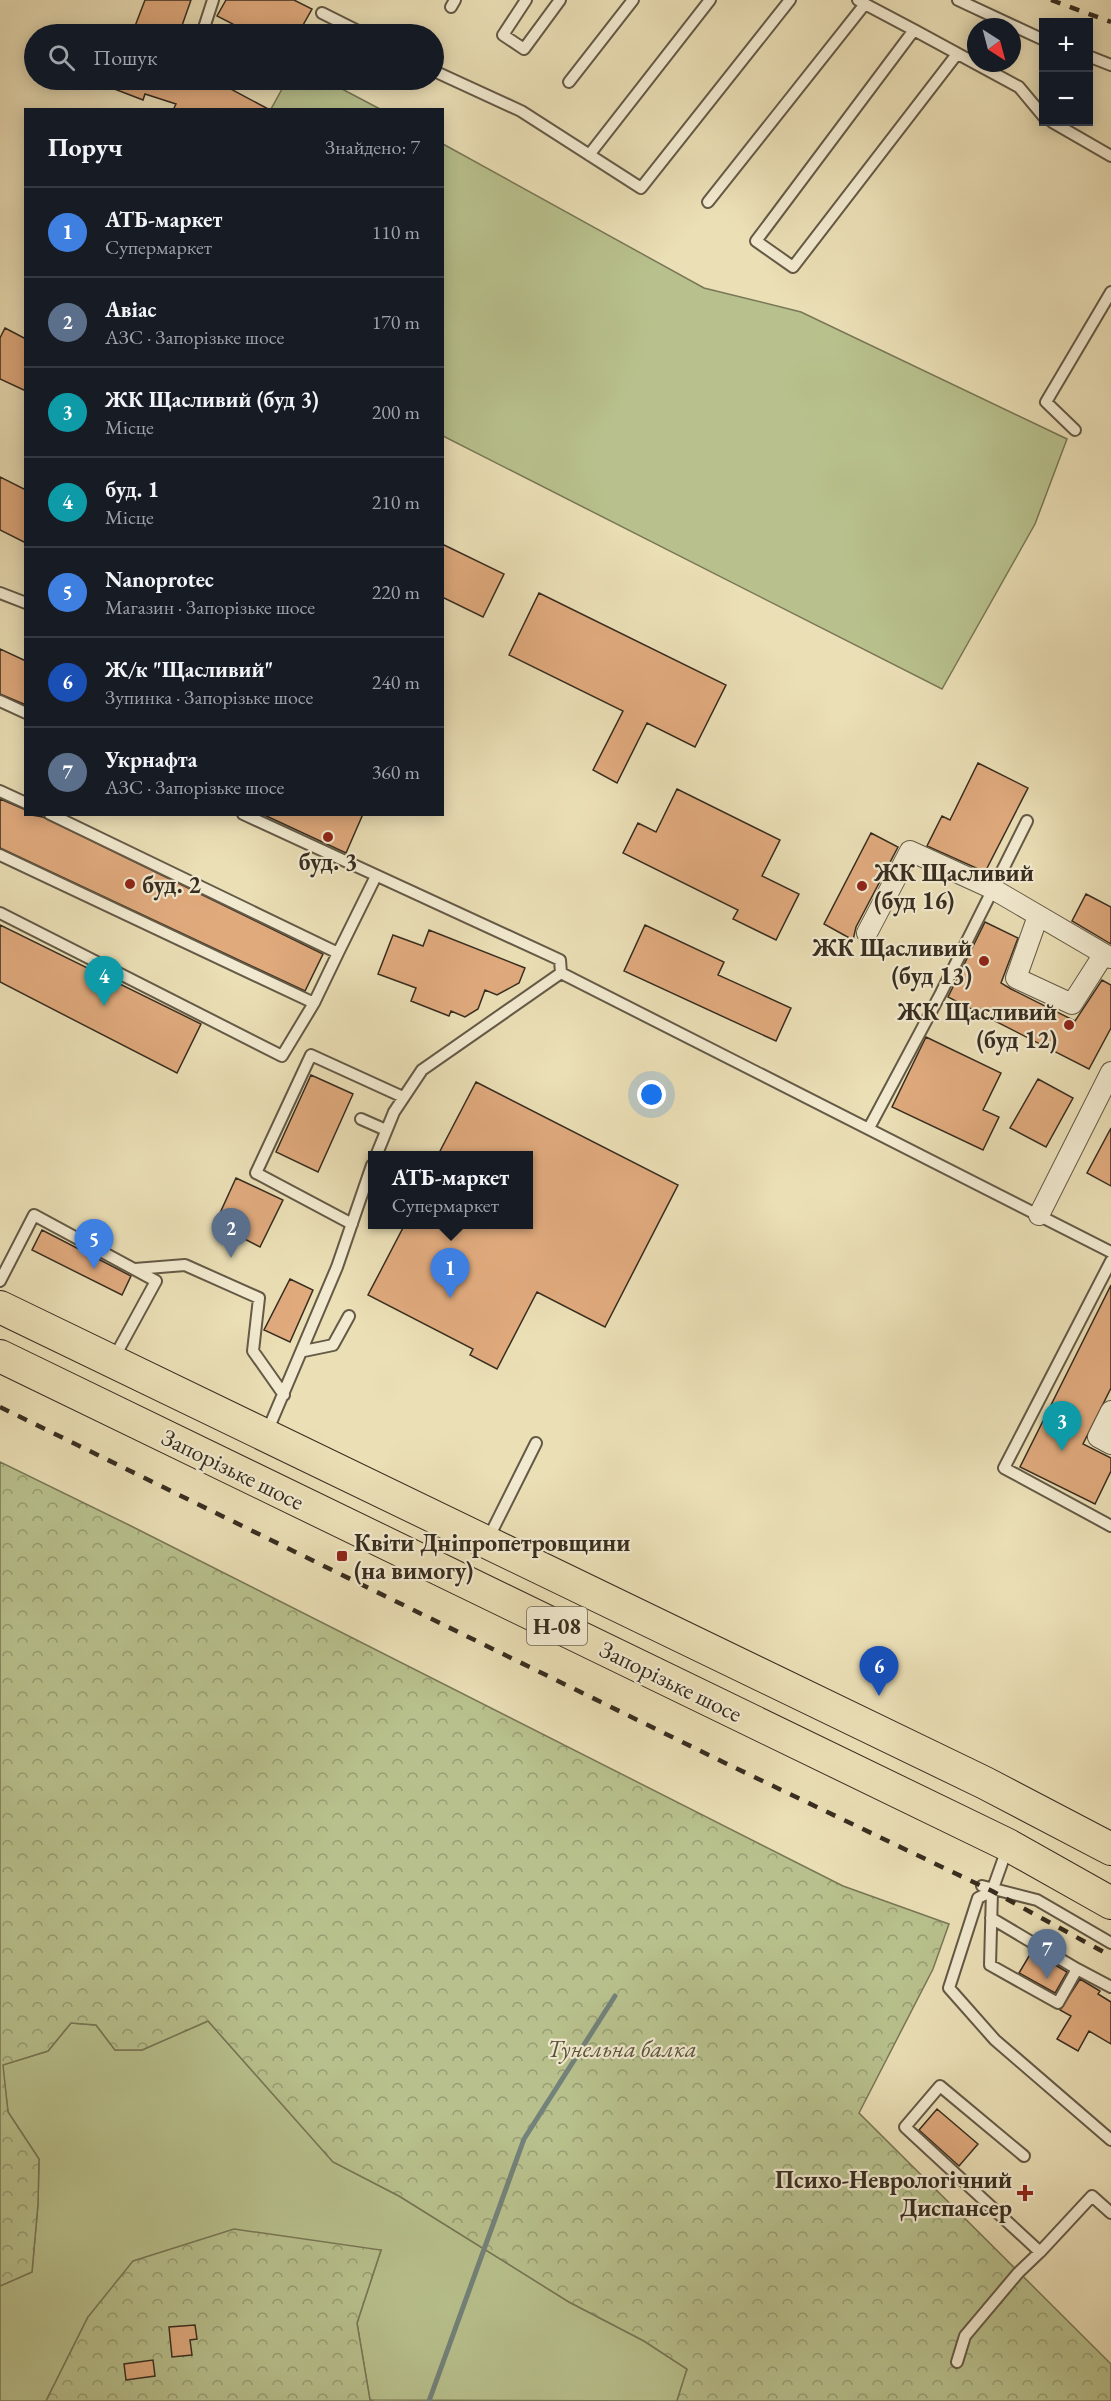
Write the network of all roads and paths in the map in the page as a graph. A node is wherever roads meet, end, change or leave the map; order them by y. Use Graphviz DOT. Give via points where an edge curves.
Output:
graph roads {
  1 [pos="213,0"];
  2 [pos="526,0"];
  3 [pos="560,0"];
  4 [pos="633,0"];
  5 [pos="710,0"];
  6 [pos="790,0"];
  7 [pos="958,0"];
  8 [pos="861,2"];
  9 [pos="322,13"];
  10 [pos="205,24"];
  11 [pos="344,24"];
  12 [pos="915,30"];
  13 [pos="1039,38"];
  14 [pos="957,54"];
  15 [pos="1093,58"];
  16 [pos="1111,64"];
  17 [pos="444,76"];
  18 [pos="569,82"];
  19 [pos="1039,111"];
  20 [pos="1059,126"];
  21 [pos="589,155"];
  22 [pos="1111,156"];
  23 [pos="708,202"];
  24 [pos="1111,292"];
  25 [pos="1075,430"];
  26 [pos="0,592"];
  27 [pos="24,602"];
  28 [pos="0,701"];
  29 [pos="24,712"];
  30 [pos="0,791"];
  31 [pos="24,802"];
  32 [pos="54,816"];
  33 [pos="247,816"];
  34 [pos="1027,821"];
  35 [pos="0,855"];
  36 [pos="376,876"];
  37 [pos="993,889"];
  38 [pos="0,913"];
  39 [pos="1038,916"];
  40 [pos="867,933"];
  41 [pos="338,953"];
  42 [pos="1108,956"];
  43 [pos="561,973"];
  44 [pos="314,1003"];
  45 [pos="1111,1072"];
  46 [pos="403,1097"];
  47 [pos="361,1119"];
  48 [pos="869,1128"];
  49 [pos="386,1130"];
  50 [pos="378,1151"];
  51 [pos="368,1177"];
  52 [pos="1039,1215"];
  53 [pos="352,1224"];
  54 [pos="1111,1252"];
  55 [pos="1111,1261"];
  56 [pos="135,1269"];
  57 [pos="0,1281"];
  58 [pos="0,1307"];
  59 [pos="349,1316"];
  60 [pos="304,1350"];
  61 [pos="0,1356"];
  62 [pos="112,1361"];
  63 [pos="284,1395"];
  64 [pos="1111,1411"];
  65 [pos="266,1436"];
  66 [pos="536,1443"];
  67 [pos="1111,1444"];
  68 [pos="1111,1526"];
  69 [pos="486,1543"];
  70 [pos="1107,1843"];
  71 [pos="1008,1845"];
  72 [pos="990,1888"];
  73 [pos="1111,1903"];
  74 [pos="991,1918"];
  75 [pos="1111,1943"];
  76 [pos="1077,1968"];
  77 [pos="1111,1987"];
  78 [pos="1111,2140"];
  79 [pos="1024,2157"];
  80 [pos="1111,2213"];
  81 [pos="1040,2252"];
  82 [pos="957,2362"];
  1 -- 10 [label="lane"];
  2 -- 3 [label="lane" via="503,35 524,49"];
  4 -- 18 [label="lane"];
  5 -- 21 [label="lane"];
  6 -- 21 [label="lane" via="641,188"];
  7 -- 13 [label="lane"];
  8 -- 12 [label="lane"];
  8 -- 23 [label="lane"];
  9 -- 11 [label="lane"];
  12 -- 14 [label="lane"];
  12 -- 14 [label="lane" via="756,241 793,267"];
  14 -- 19 [label="lane" via="1019,87"];
  15 -- 16 [label="lane"];
  17 -- 21 [label="lane" via="521,111"];
  20 -- 22 [label="lane"];
  24 -- 25 [label="lane" via="1046,402"];
  26 -- 27 [label="lane"];
  28 -- 29 [label="lane"];
  30 -- 31 [label="lane"];
  32 -- 41 [label="lane"];
  33 -- 36 [label="lane"];
  34 -- 37 [label="lane"];
  35 -- 44 [label="lane"];
  36 -- 41 [label="lane"];
  36 -- 43 [label="lane" via="560,960"];
  37 -- 39 [label="street"];
  37 -- 40 [label="street" via="910,851"];
  37 -- 48 [label="lane"];
  38 -- 44 [label="lane" via="282,1056"];
  39 -- 42 [label="street"];
  39 -- 42 [label="street" via="1016,978 1072,1004"];
  41 -- 44 [label="lane"];
  43 -- 46 [label="lane" via="434,1059"];
  43 -- 48 [label="lane"];
  45 -- 52 [label="street"];
  46 -- 49 [label="lane"];
  46 -- 53 [label="lane" via="311,1054 256,1173"];
  47 -- 49 [label="lane"];
  48 -- 52 [label="lane"];
  49 -- 50 [label="lane"];
  51 -- 53 [label="lane"];
  52 -- 54 [label="lane"];
  53 -- 60 [label="lane"];
  55 -- 68 [label="lane" via="1004,1468"];
  56 -- 57 [label="lane" via="34,1215"];
  56 -- 62 [label="lane" via="156,1281"];
  56 -- 63 [label="lane" via="185,1265 259,1298 253,1351"];
  58 -- 62 [label="main road, Запорізьке шосе / Н-08"];
  59 -- 60 [label="lane" via="333,1345"];
  60 -- 63 [label="lane"];
  61 -- 71 [label="main road, Запорізьке шосе / Н-08"];
  62 -- 65 [label="main road, Запорізьке шосе / Н-08"];
  63 -- 65 [label="lane"];
  64 -- 67 [label="street" via="1098,1437"];
  65 -- 69 [label="main road, Запорізьке шосе / Н-08"];
  66 -- 69 [label="lane"];
  69 -- 70 [label="main road, Запорізьке шосе / Н-08"];
  71 -- 72 [label="lane"];
  71 -- 73 [label="main road, Запорізьке шосе / Н-08"];
  72 -- 74 [label="lane"];
  72 -- 75 [label="lane" via="1037,1900"];
  72 -- 78 [label="lane" via="978,1898 950,1988 995,2040"];
  74 -- 76 [label="lane"];
  74 -- 76 [label="lane" via="990,1965 1058,2003"];
  76 -- 77 [label="lane"];
  79 -- 81 [label="lane" via="940,2086 905,2127"];
  80 -- 81 [label="lane" via="1092,2196"];
  81 -- 82 [label="lane" via="965,2336"];
}
